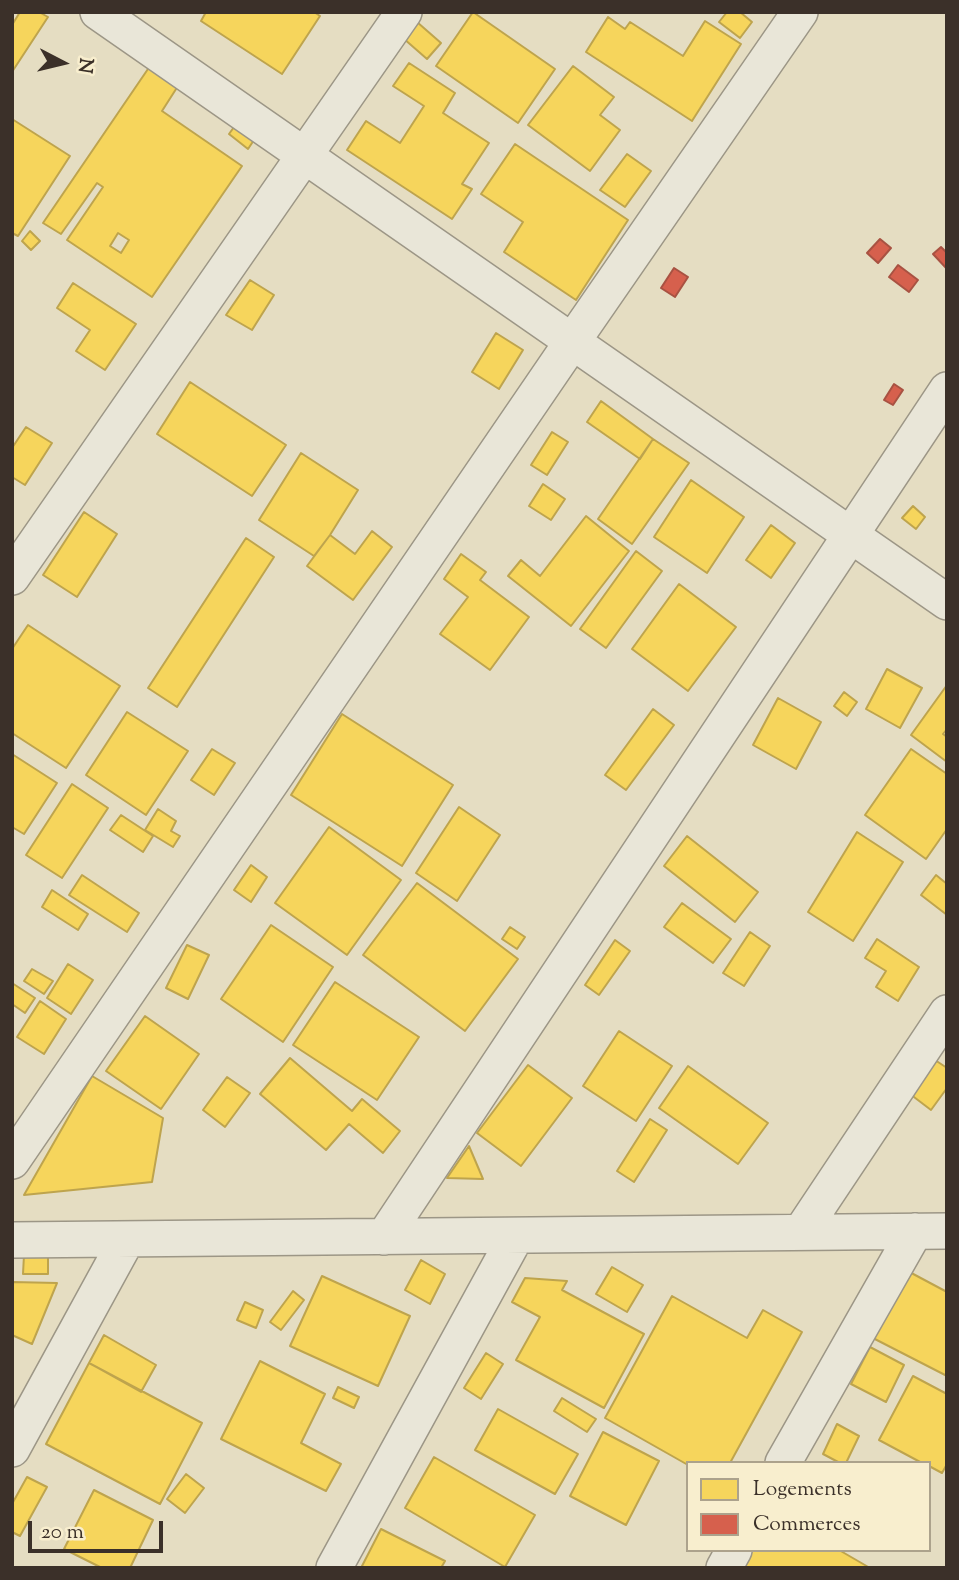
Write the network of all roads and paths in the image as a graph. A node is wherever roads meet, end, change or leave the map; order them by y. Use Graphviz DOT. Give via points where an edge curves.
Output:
graph roads {
  1 [pos="98,12"];
  2 [pos="404,12"];
  3 [pos="800,12"];
  4 [pos="305,156"];
  5 [pos="572,341"];
  6 [pos="947,390"];
  7 [pos="850,535"];
  8 [pos="12,577"];
  9 [pos="947,602"];
  10 [pos="947,1013"];
  11 [pos="12,1161"];
  12 [pos="931,1231"];
  13 [pos="801,1232"];
  14 [pos="516,1236"];
  15 [pos="384,1237"];
  16 [pos="127,1239"];
  17 [pos="12,1240"];
  18 [pos="12,1449"];
  19 [pos="784,1461"];
  20 [pos="733,1552"];
  21 [pos="334,1568"];
  22 [pos="724,1568"];
  1 -- 4 [label="street"];
  2 -- 4 [label="street"];
  3 -- 5 [label="street"];
  4 -- 5 [label="street"];
  4 -- 8 [label="street"];
  5 -- 7 [label="street"];
  5 -- 11 [label="street"];
  6 -- 7 [label="street"];
  7 -- 9 [label="street"];
  7 -- 15 [label="street"];
  10 -- 13 [label="street"];
  12 -- 13 [label="street"];
  12 -- 19 [label="street"];
  13 -- 14 [label="street"];
  14 -- 15 [label="street"];
  14 -- 21 [label="street"];
  15 -- 16 [label="street"];
  16 -- 17 [label="street"];
  16 -- 18 [label="street"];
  20 -- 22 [label="street"];
}
